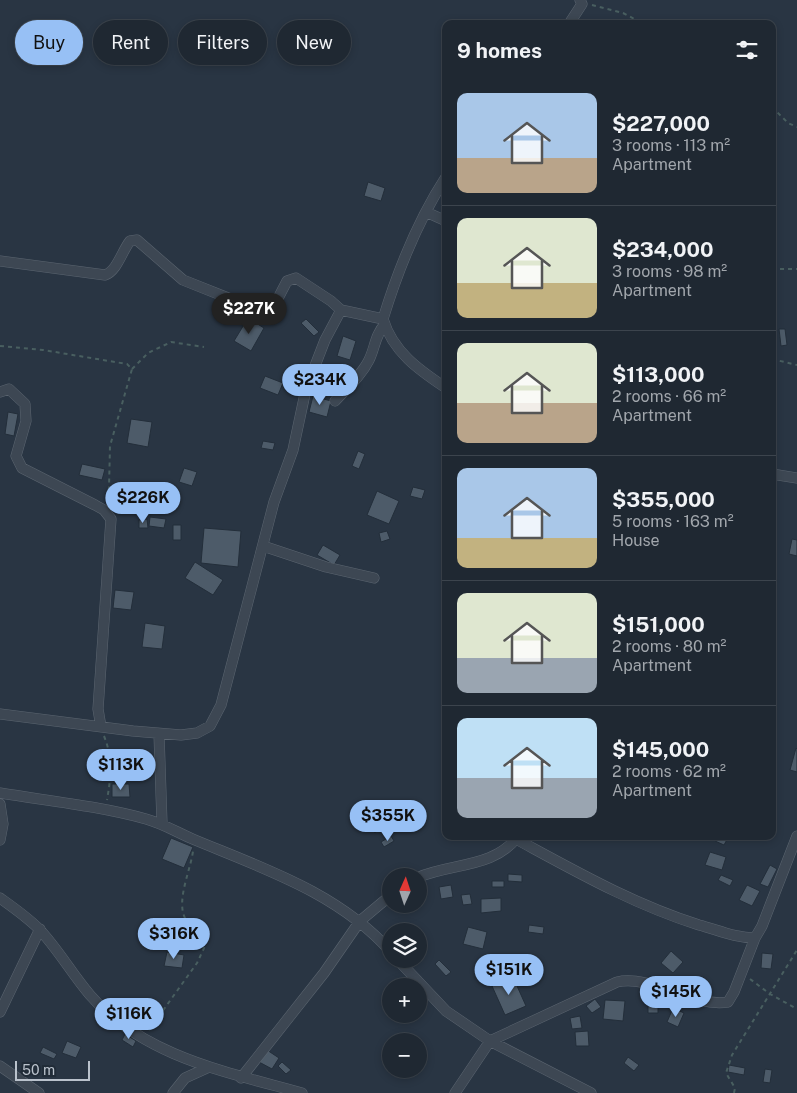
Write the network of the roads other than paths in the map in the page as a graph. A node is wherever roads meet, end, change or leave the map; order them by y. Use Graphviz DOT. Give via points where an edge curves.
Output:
graph roads {
  1 [pos="581,2"];
  2 [pos="571,20"];
  3 [pos="442,184"];
  4 [pos="426,212"];
  5 [pos="442,218"];
  6 [pos="0,261"];
  7 [pos="341,310"];
  8 [pos="384,321"];
  9 [pos="442,385"];
  10 [pos="0,392"];
  11 [pos="335,401"];
  12 [pos="776,475"];
  13 [pos="797,478"];
  14 [pos="263,546"];
  15 [pos="374,578"];
  16 [pos="0,714"];
  17 [pos="101,727"];
  18 [pos="159,734"];
  19 [pos="0,793"];
  20 [pos="0,804"];
  21 [pos="162,823"];
  22 [pos="797,836"];
  23 [pos="0,840"];
  24 [pos="514,840"];
  25 [pos="522,840"];
  26 [pos="428,874"];
  27 [pos="0,898"];
  28 [pos="382,902"];
  29 [pos="360,921"];
  30 [pos="40,929"];
  31 [pos="755,938"];
  32 [pos="382,943"];
  33 [pos="405,968"];
  34 [pos="0,1012"];
  35 [pos="490,1041"];
  36 [pos="0,1066"];
  37 [pos="208,1068"];
  38 [pos="241,1078"];
  39 [pos="39,1093"];
  40 [pos="173,1093"];
  41 [pos="302,1093"];
  42 [pos="455,1093"];
  43 [pos="591,1093"];
  1 -- 2 [label="street"];
  3 -- 4 [label="street"];
  4 -- 5 [label="street"];
  4 -- 8 [label="street" via="396,278"];
  6 -- 7 [label="street" via="105,275 109,274 130,241 137,240 183,280 260,312 266,313 273,308 287,281 296,278"];
  7 -- 8 [label="street"];
  7 -- 14 [label="street" via="306,389 293,450 281,480"];
  8 -- 9 [label="street" via="388,336 415,367"];
  8 -- 11 [label="street" via="370,359"];
  10 -- 17 [label="street" via="9,389 25,404 26,421 16,456 22,468 104,510 111,519 99,694"];
  12 -- 13 [label="street"];
  14 -- 15 [label="street" via="326,567"];
  14 -- 18 [label="street" via="217,716 210,726 197,733"];
  16 -- 17 [label="street"];
  17 -- 18 [label="street"];
  18 -- 21 [label="street"];
  19 -- 21 [label="street" via="106,810"];
  20 -- 23 [label="street" via="3,824"];
  21 -- 29 [label="street" via="195,840 267,868 329,900"];
  22 -- 31 [label="street"];
  24 -- 26 [label="street" via="496,856 484,861"];
  25 -- 31 [label="street" via="620,895 737,937"];
  27 -- 30 [label="street"];
  28 -- 29 [label="street"];
  29 -- 32 [label="street"];
  29 -- 38 [label="street" via="324,973"];
  30 -- 34 [label="street"];
  30 -- 37 [label="street" via="91,996 143,1038"];
  31 -- 35 [label="street" via="728,1002 708,1001 625,980 610,984"];
  33 -- 35 [label="street" via="446,1011"];
  35 -- 42 [label="street"];
  35 -- 43 [label="street"];
  36 -- 39 [label="street"];
  37 -- 38 [label="street"];
  37 -- 40 [label="street" via="185,1078"];
  38 -- 41 [label="street"];
}
